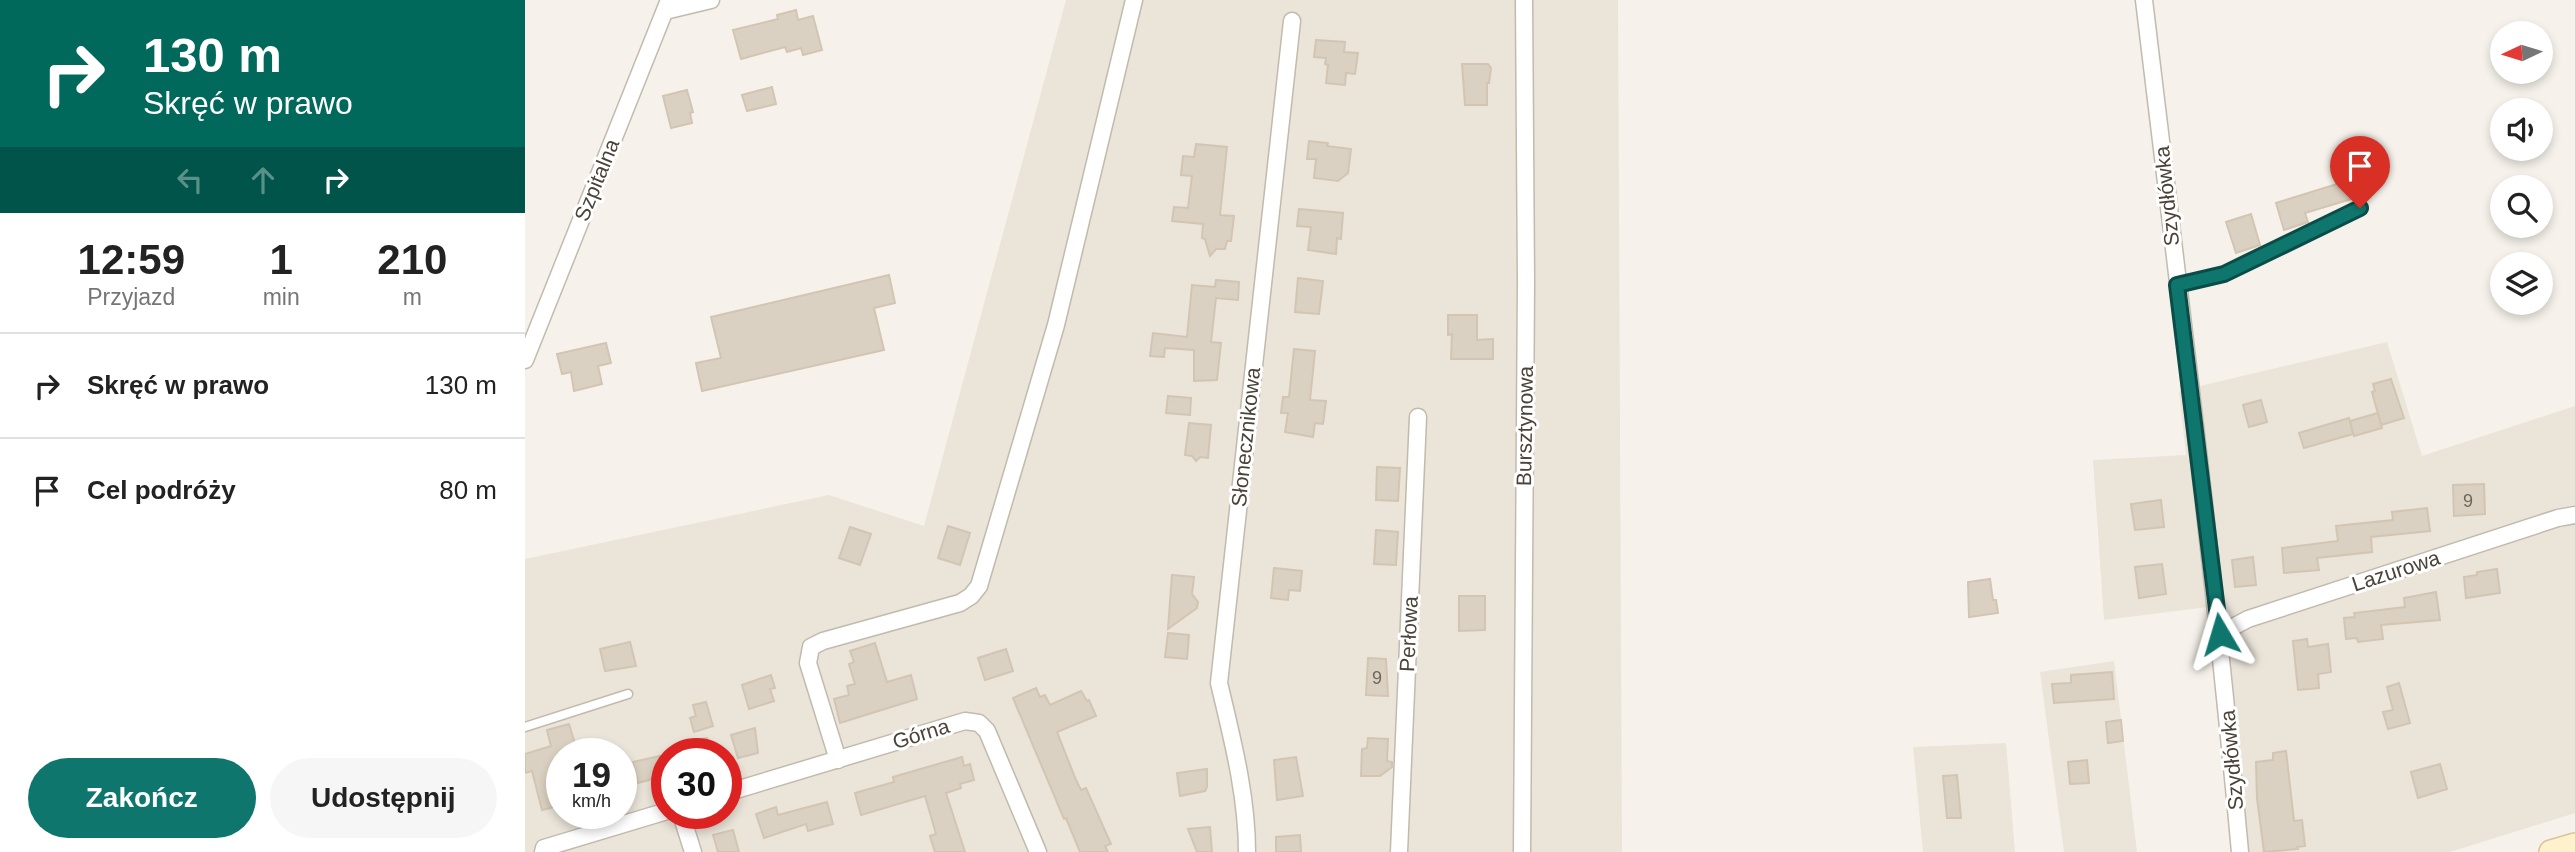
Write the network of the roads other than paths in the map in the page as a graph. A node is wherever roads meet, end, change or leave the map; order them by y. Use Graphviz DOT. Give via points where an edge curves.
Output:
graph roads {
  1 [pos="711,0"];
  2 [pos="1134,0"];
  3 [pos="1524,0"];
  4 [pos="2144,0"];
  5 [pos="667,5"];
  6 [pos="1291,21"];
  7 [pos="2360,208"];
  8 [pos="2177,285"];
  9 [pos="525,359"];
  10 [pos="1418,417"];
  11 [pos="2575,514"];
  12 [pos="2220,634"];
  13 [pos="628,694"];
  14 [pos="525,727"];
  15 [pos="838,760"];
  16 [pos="742,788"];
  17 [pos="651,816"];
  18 [pos="685,829"];
  19 [pos="2575,845"];
  20 [pos="543,852"];
  21 [pos="692,852"];
  22 [pos="1038,852"];
  23 [pos="1247,852"];
  24 [pos="1399,852"];
  25 [pos="1522,852"];
  26 [pos="2240,852"];
  27 [pos="2551,852"];
  1 -- 5 [label="street"];
  2 -- 15 [label="street" via="1056,325 979,586 960,603 811,647 808,663"];
  3 -- 25 [label="street, Bursztynowa"];
  4 -- 8 [label="street, Szydłówka"];
  5 -- 9 [label="street, Szpitalna"];
  6 -- 23 [label="street, Słonecznikowa" via="1219,683 1238,769"];
  7 -- 8 [label="lane" via="2224,274"];
  8 -- 12 [label="street, Szydłówka"];
  10 -- 24 [label="street, Perłowa"];
  11 -- 12 [label="street, Lazurowa" via="2248,619"];
  12 -- 26 [label="street, Szydłówka"];
  13 -- 14 [label="lane"];
  15 -- 16 [label="street, Górna"];
  15 -- 22 [label="street, Górna" via="965,721 979,723 987,731"];
  17 -- 20 [label="street"];
  18 -- 21 [label="street"];
  19 -- 27 [label="main road"];
}
